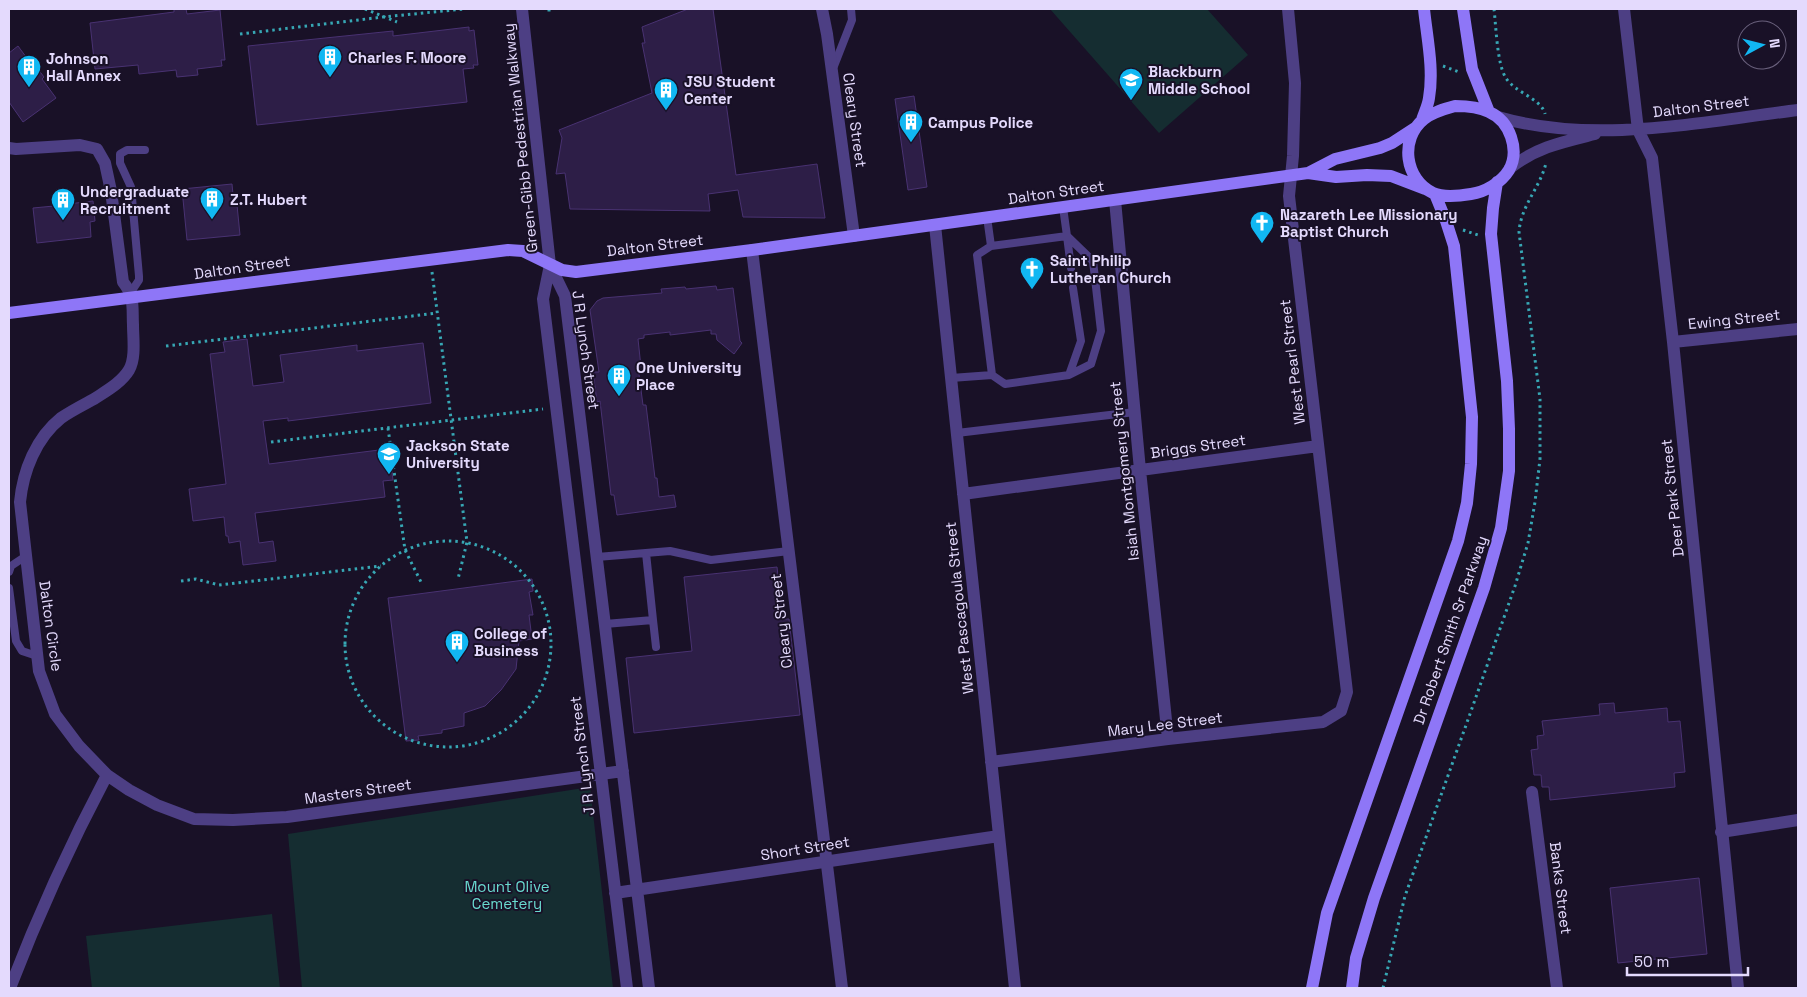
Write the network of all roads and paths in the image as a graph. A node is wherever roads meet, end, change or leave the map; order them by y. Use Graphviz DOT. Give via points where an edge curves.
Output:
graph roads {
  1 [pos="365,9"];
  2 [pos="464,9"];
  3 [pos="522,9"];
  4 [pos="822,9"];
  5 [pos="850,9"];
  6 [pos="1288,9"];
  7 [pos="1424,9"];
  8 [pos="1463,9"];
  9 [pos="1494,9"];
  10 [pos="1624,9"];
  11 [pos="383,17"];
  12 [pos="397,22"];
  13 [pos="240,34"];
  14 [pos="1442,66"];
  15 [pos="832,71"];
  16 [pos="1459,72"];
  17 [pos="1798,110"];
  18 [pos="1493,114"];
  19 [pos="1545,114"];
  20 [pos="1419,124"];
  21 [pos="1607,130"];
  22 [pos="1638,130"];
  23 [pos="9,148"];
  24 [pos="145,150"];
  25 [pos="1510,168"];
  26 [pos="1308,173"];
  27 [pos="1291,176"];
  28 [pos="1497,182"];
  29 [pos="1430,191"];
  30 [pos="1115,200"];
  31 [pos="1063,207"];
  32 [pos="986,218"];
  33 [pos="935,225"];
  34 [pos="1462,230"];
  35 [pos="854,236"];
  36 [pos="1067,236"];
  37 [pos="1480,236"];
  38 [pos="991,246"];
  39 [pos="752,250"];
  40 [pos="430,259"];
  41 [pos="550,265"];
  42 [pos="1071,268"];
  43 [pos="1073,288"];
  44 [pos="132,295"];
  45 [pos="9,313"];
  46 [pos="437,313"];
  47 [pos="1798,329"];
  48 [pos="1673,342"];
  49 [pos="166,346"];
  50 [pos="992,375"];
  51 [pos="1069,375"];
  52 [pos="951,378"];
  53 [pos="544,409"];
  54 [pos="1134,412"];
  55 [pos="451,421"];
  56 [pos="388,428"];
  57 [pos="957,433"];
  58 [pos="271,442"];
  59 [pos="1318,446"];
  60 [pos="1140,470"];
  61 [pos="963,494"];
  62 [pos="467,542"];
  63 [pos="404,550"];
  64 [pos="788,551"];
  65 [pos="646,553"];
  66 [pos="26,556"];
  67 [pos="597,558"];
  68 [pos="382,566"];
  69 [pos="9,572"];
  70 [pos="458,580"];
  71 [pos="181,581"];
  72 [pos="421,582"];
  73 [pos="9,588"];
  74 [pos="653,620"];
  75 [pos="605,624"];
  76 [pos="656,647"];
  77 [pos="37,656"];
  78 [pos="1341,711"];
  79 [pos="1168,739"];
  80 [pos="991,762"];
  81 [pos="623,772"];
  82 [pos="601,774"];
  83 [pos="107,775"];
  84 [pos="1532,792"];
  85 [pos="1798,820"];
  86 [pos="1721,832"];
  87 [pos="999,836"];
  88 [pos="827,861"];
  89 [pos="637,890"];
  90 [pos="615,893"];
  91 [pos="10,988"];
  92 [pos="627,988"];
  93 [pos="649,988"];
  94 [pos="842,988"];
  95 [pos="1015,988"];
  96 [pos="1312,988"];
  97 [pos="1352,988"];
  98 [pos="1557,988"];
  99 [pos="1738,988"];
  1 -- 11 [label="path"];
  2 -- 11 [label="path"];
  3 -- 41 [label="street, Green-Gibb Pedestrian Walkway"];
  4 -- 15 [label="street, Cleary Street"];
  5 -- 15 [label="lane" via="852,20"];
  6 -- 27 [label="street, West Pearl Street" via="1295,83"];
  7 -- 20 [label="street" via="1431,82 1429,100"];
  8 -- 18 [label="street" via="1472,70"];
  9 -- 19 [label="path" via="1501,64 1506,78 1544,109"];
  10 -- 22 [label="street, Deer Park Street"];
  11 -- 12 [label="path"];
  11 -- 13 [label="path"];
  14 -- 16 [label="path"];
  15 -- 35 [label="street, Cleary Street"];
  17 -- 22 [label="street, Dalton Street"];
  18 -- 20 [label="street" via="1468,106 1455,106 1431,114"];
  18 -- 21 [label="street, Dalton Street" via="1544,128"];
  18 -- 25 [label="street" via="1509,131 1513,141"];
  20 -- 26 [label="street, Dalton Street" via="1392,143 1336,159"];
  20 -- 29 [label="street" via="1408,143 1407,157 1411,170"];
  21 -- 22 [label="street, Dalton Street"];
  21 -- 25 [label="street, Dalton Street" via="1544,148 1522,158"];
  22 -- 48 [label="street, Deer Park Street" via="1652,158"];
  23 -- 44 [label="street" via="80,145 97,149 105,163 111,191 123,282"];
  24 -- 44 [label="lane" via="127,150 120,154 120,163 131,187 139,276"];
  25 -- 28 [label="street"];
  26 -- 27 [label="street, Dalton Street"];
  26 -- 29 [label="street, Dalton Street" via="1336,177 1391,176"];
  27 -- 30 [label="street, Dalton Street"];
  27 -- 59 [label="street, West Pearl Street" via="1289,196"];
  28 -- 29 [label="street" via="1489,188 1460,196"];
  28 -- 97 [label="street, Dr Robert Smith Sr Parkway" via="1491,234 1510,429 1509,471 1501,528 1484,588 1374,898 1356,958"];
  29 -- 96 [label="street, Dr Robert Smith Sr Parkway" via="1446,221 1454,246 1472,418 1467,503 1458,541 1327,913"];
  30 -- 31 [label="street, Dalton Street"];
  30 -- 54 [label="street, Isiah Montgomery Street"];
  31 -- 32 [label="street, Dalton Street"];
  31 -- 36 [label="lane"];
  32 -- 33 [label="street, Dalton Street"];
  32 -- 38 [label="lane"];
  33 -- 35 [label="street, Dalton Street"];
  33 -- 52 [label="street, West Pascagoula Street"];
  34 -- 37 [label="path"];
  35 -- 39 [label="street, Dalton Street"];
  36 -- 38 [label="lane"];
  36 -- 42 [label="lane"];
  36 -- 51 [label="lane" via="1092,261 1101,331 1091,364"];
  38 -- 50 [label="lane" via="978,256"];
  39 -- 41 [label="street, Dalton Street" via="576,272"];
  39 -- 64 [label="street, Cleary Street"];
  40 -- 41 [label="street, Dalton Street" via="508,250 523,251"];
  40 -- 44 [label="street, Dalton Street"];
  40 -- 46 [label="path"];
  41 -- 67 [label="street, J R Lynch Street" via="565,296"];
  41 -- 82 [label="street, J R Lynch Street" via="543,299"];
  43 -- 51 [label="lane" via="1080,341"];
  44 -- 45 [label="street, Dalton Street"];
  44 -- 66 [label="street, Dalton Circle" via="133,356 130,369 109,390 62,418 40,442 29,463 22,482 20,502"];
  46 -- 49 [label="path"];
  46 -- 55 [label="path"];
  47 -- 48 [label="street, Ewing Street"];
  48 -- 86 [label="street, Deer Park Street"];
  50 -- 51 [label="lane" via="1005,384"];
  50 -- 52 [label="lane"];
  52 -- 57 [label="street, West Pascagoula Street"];
  53 -- 55 [label="path"];
  54 -- 57 [label="lane"];
  54 -- 60 [label="street, Isiah Montgomery Street"];
  55 -- 56 [label="path"];
  55 -- 62 [label="path"];
  56 -- 58 [label="path"];
  56 -- 63 [label="path"];
  57 -- 61 [label="street, West Pascagoula Street"];
  59 -- 60 [label="street, Briggs Street"];
  59 -- 78 [label="street, West Pearl Street" via="1347,692"];
  60 -- 61 [label="street, Briggs Street"];
  60 -- 79 [label="street, Isiah Montgomery Street"];
  61 -- 80 [label="street, West Pascagoula Street"];
  62 -- 63 [label="path" via="434,542"];
  62 -- 68 [label="path" via="496,553 521,572 532,584 549,627 546,674 540,688 527,709 510,726 482,741 435,746 405,737 380,721 358,693 347,662 346,629 356,597"];
  62 -- 70 [label="path"];
  63 -- 68 [label="path"];
  63 -- 72 [label="path"];
  64 -- 65 [label="lane" via="710,560 670,551"];
  64 -- 88 [label="street, Cleary Street"];
  65 -- 67 [label="lane"];
  65 -- 74 [label="lane"];
  66 -- 69 [label="lane" via="11,566"];
  66 -- 77 [label="street, Dalton Circle"];
  67 -- 75 [label="street, J R Lynch Street"];
  68 -- 71 [label="path" via="219,585 196,579"];
  73 -- 77 [label="lane" via="16,641 22,651"];
  74 -- 75 [label="lane"];
  74 -- 76 [label="lane"];
  75 -- 81 [label="street, J R Lynch Street"];
  77 -- 83 [label="street, Dalton Circle" via="39,671 56,714 79,746"];
  78 -- 79 [label="street, Mary Lee Street" via="1323,722"];
  79 -- 80 [label="street, Mary Lee Street"];
  80 -- 87 [label="street, West Pascagoula Street"];
  81 -- 82 [label="street, Masters Street"];
  81 -- 89 [label="street, J R Lynch Street"];
  82 -- 83 [label="street, Masters Street" via="287,818 233,820 194,819 157,805"];
  82 -- 90 [label="street, J R Lynch Street"];
  83 -- 91 [label="street" via="71,844"];
  84 -- 98 [label="street, Banks Street"];
  85 -- 86 [label="street"];
  86 -- 99 [label="street, Deer Park Street"];
  87 -- 88 [label="street, Short Street"];
  87 -- 95 [label="street, West Pascagoula Street"];
  88 -- 89 [label="street, Short Street"];
  88 -- 94 [label="street, Cleary Street"];
  89 -- 90 [label="street, Short Street"];
  89 -- 93 [label="street, J R Lynch Street"];
  90 -- 92 [label="street, J R Lynch Street"];
}
